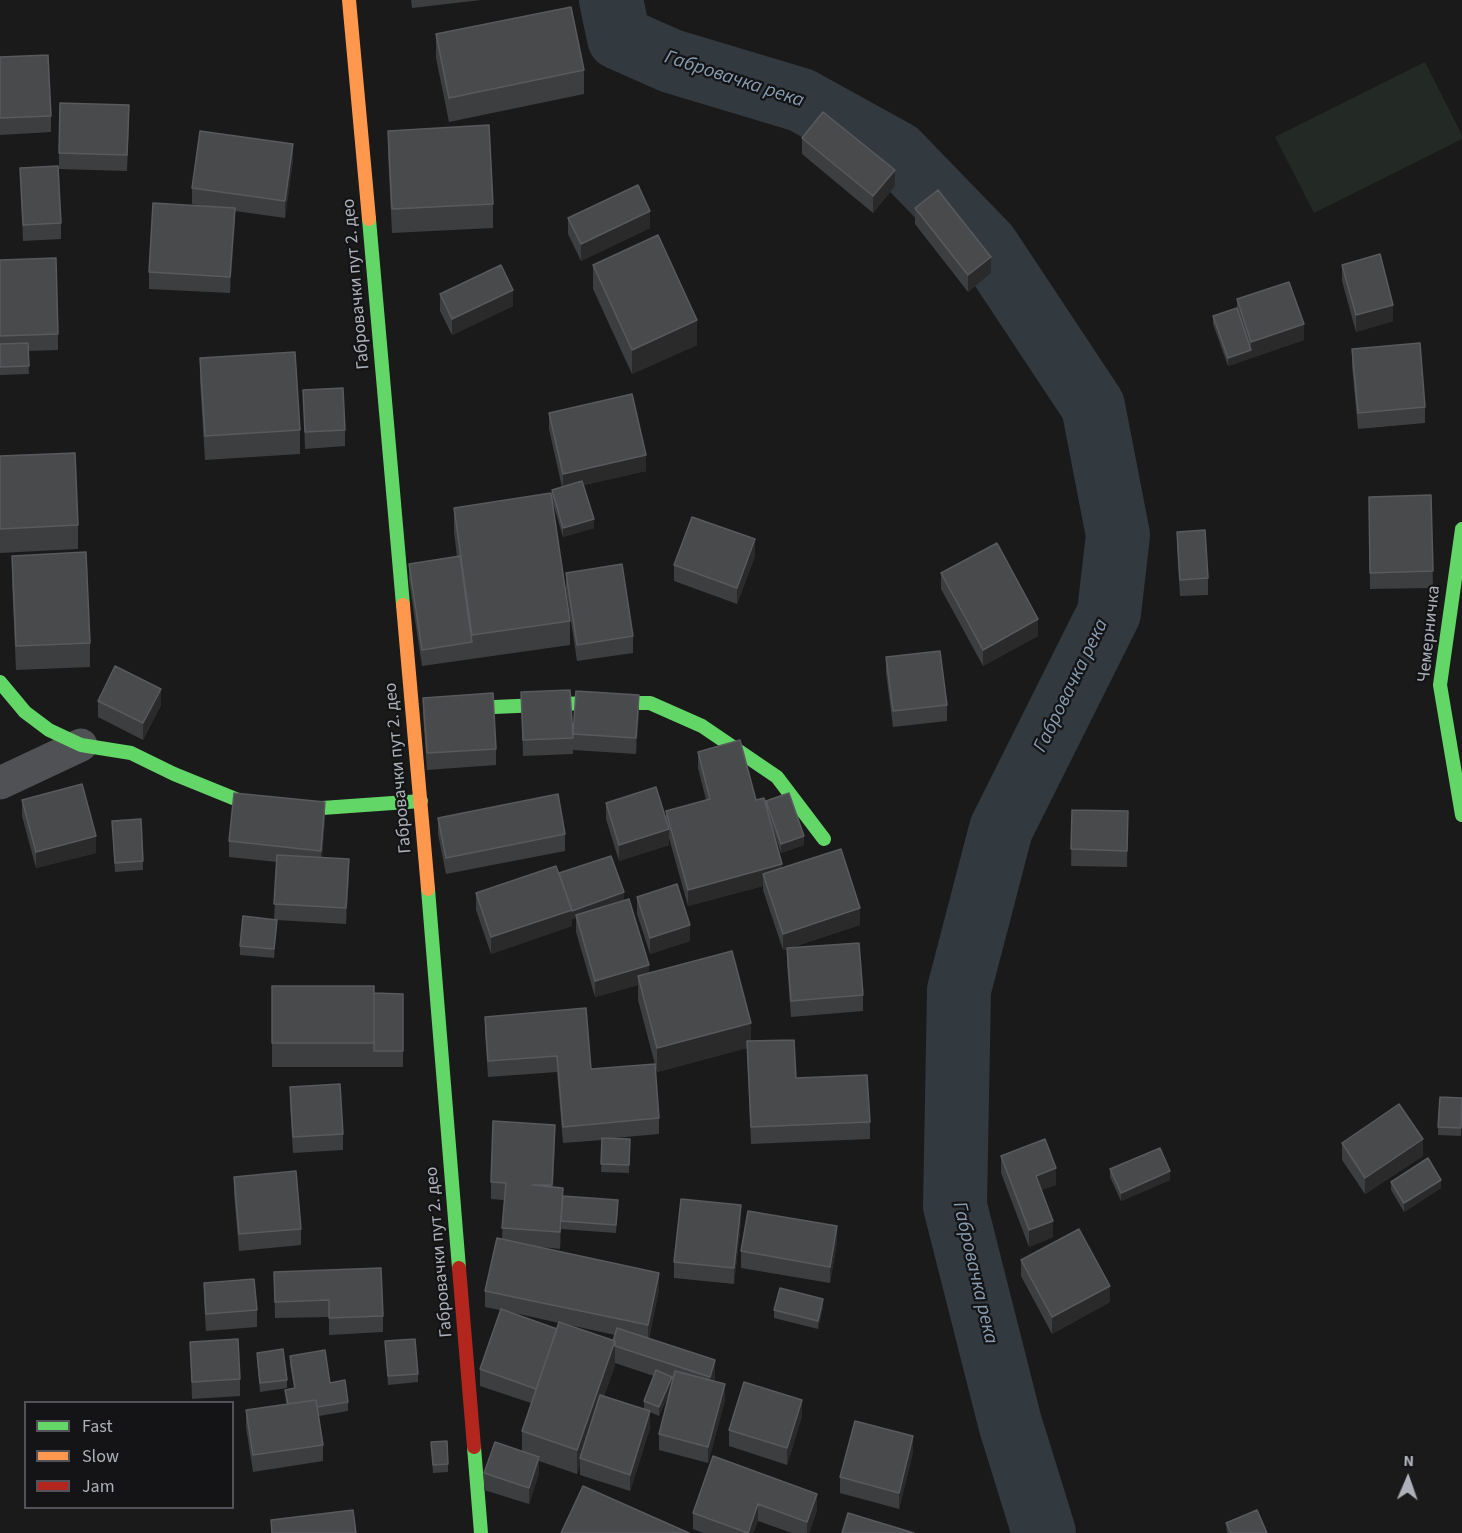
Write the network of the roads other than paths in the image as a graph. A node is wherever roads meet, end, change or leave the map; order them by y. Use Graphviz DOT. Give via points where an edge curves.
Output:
graph roads {
  1 [pos="349,0"];
  2 [pos="1462,529"];
  3 [pos="0,682"];
  4 [pos="423,710"];
  5 [pos="81,744"];
  6 [pos="0,783"];
  7 [pos="421,801"];
  8 [pos="1462,815"];
  9 [pos="824,839"];
  10 [pos="481,1533"];
  1 -- 4 [label="street, Габровачки пут 2. део"];
  2 -- 8 [label="street, Чемерничка" via="1440,685"];
  3 -- 5 [label="street" via="25,712 49,730"];
  4 -- 7 [label="street, Габровачки пут 2. део"];
  4 -- 9 [label="street" via="650,703 702,726 777,777"];
  5 -- 6 [label="street"];
  5 -- 7 [label="street" via="131,753 243,802 308,809"];
  7 -- 10 [label="street, Габровачки пут 2. део"];
}
